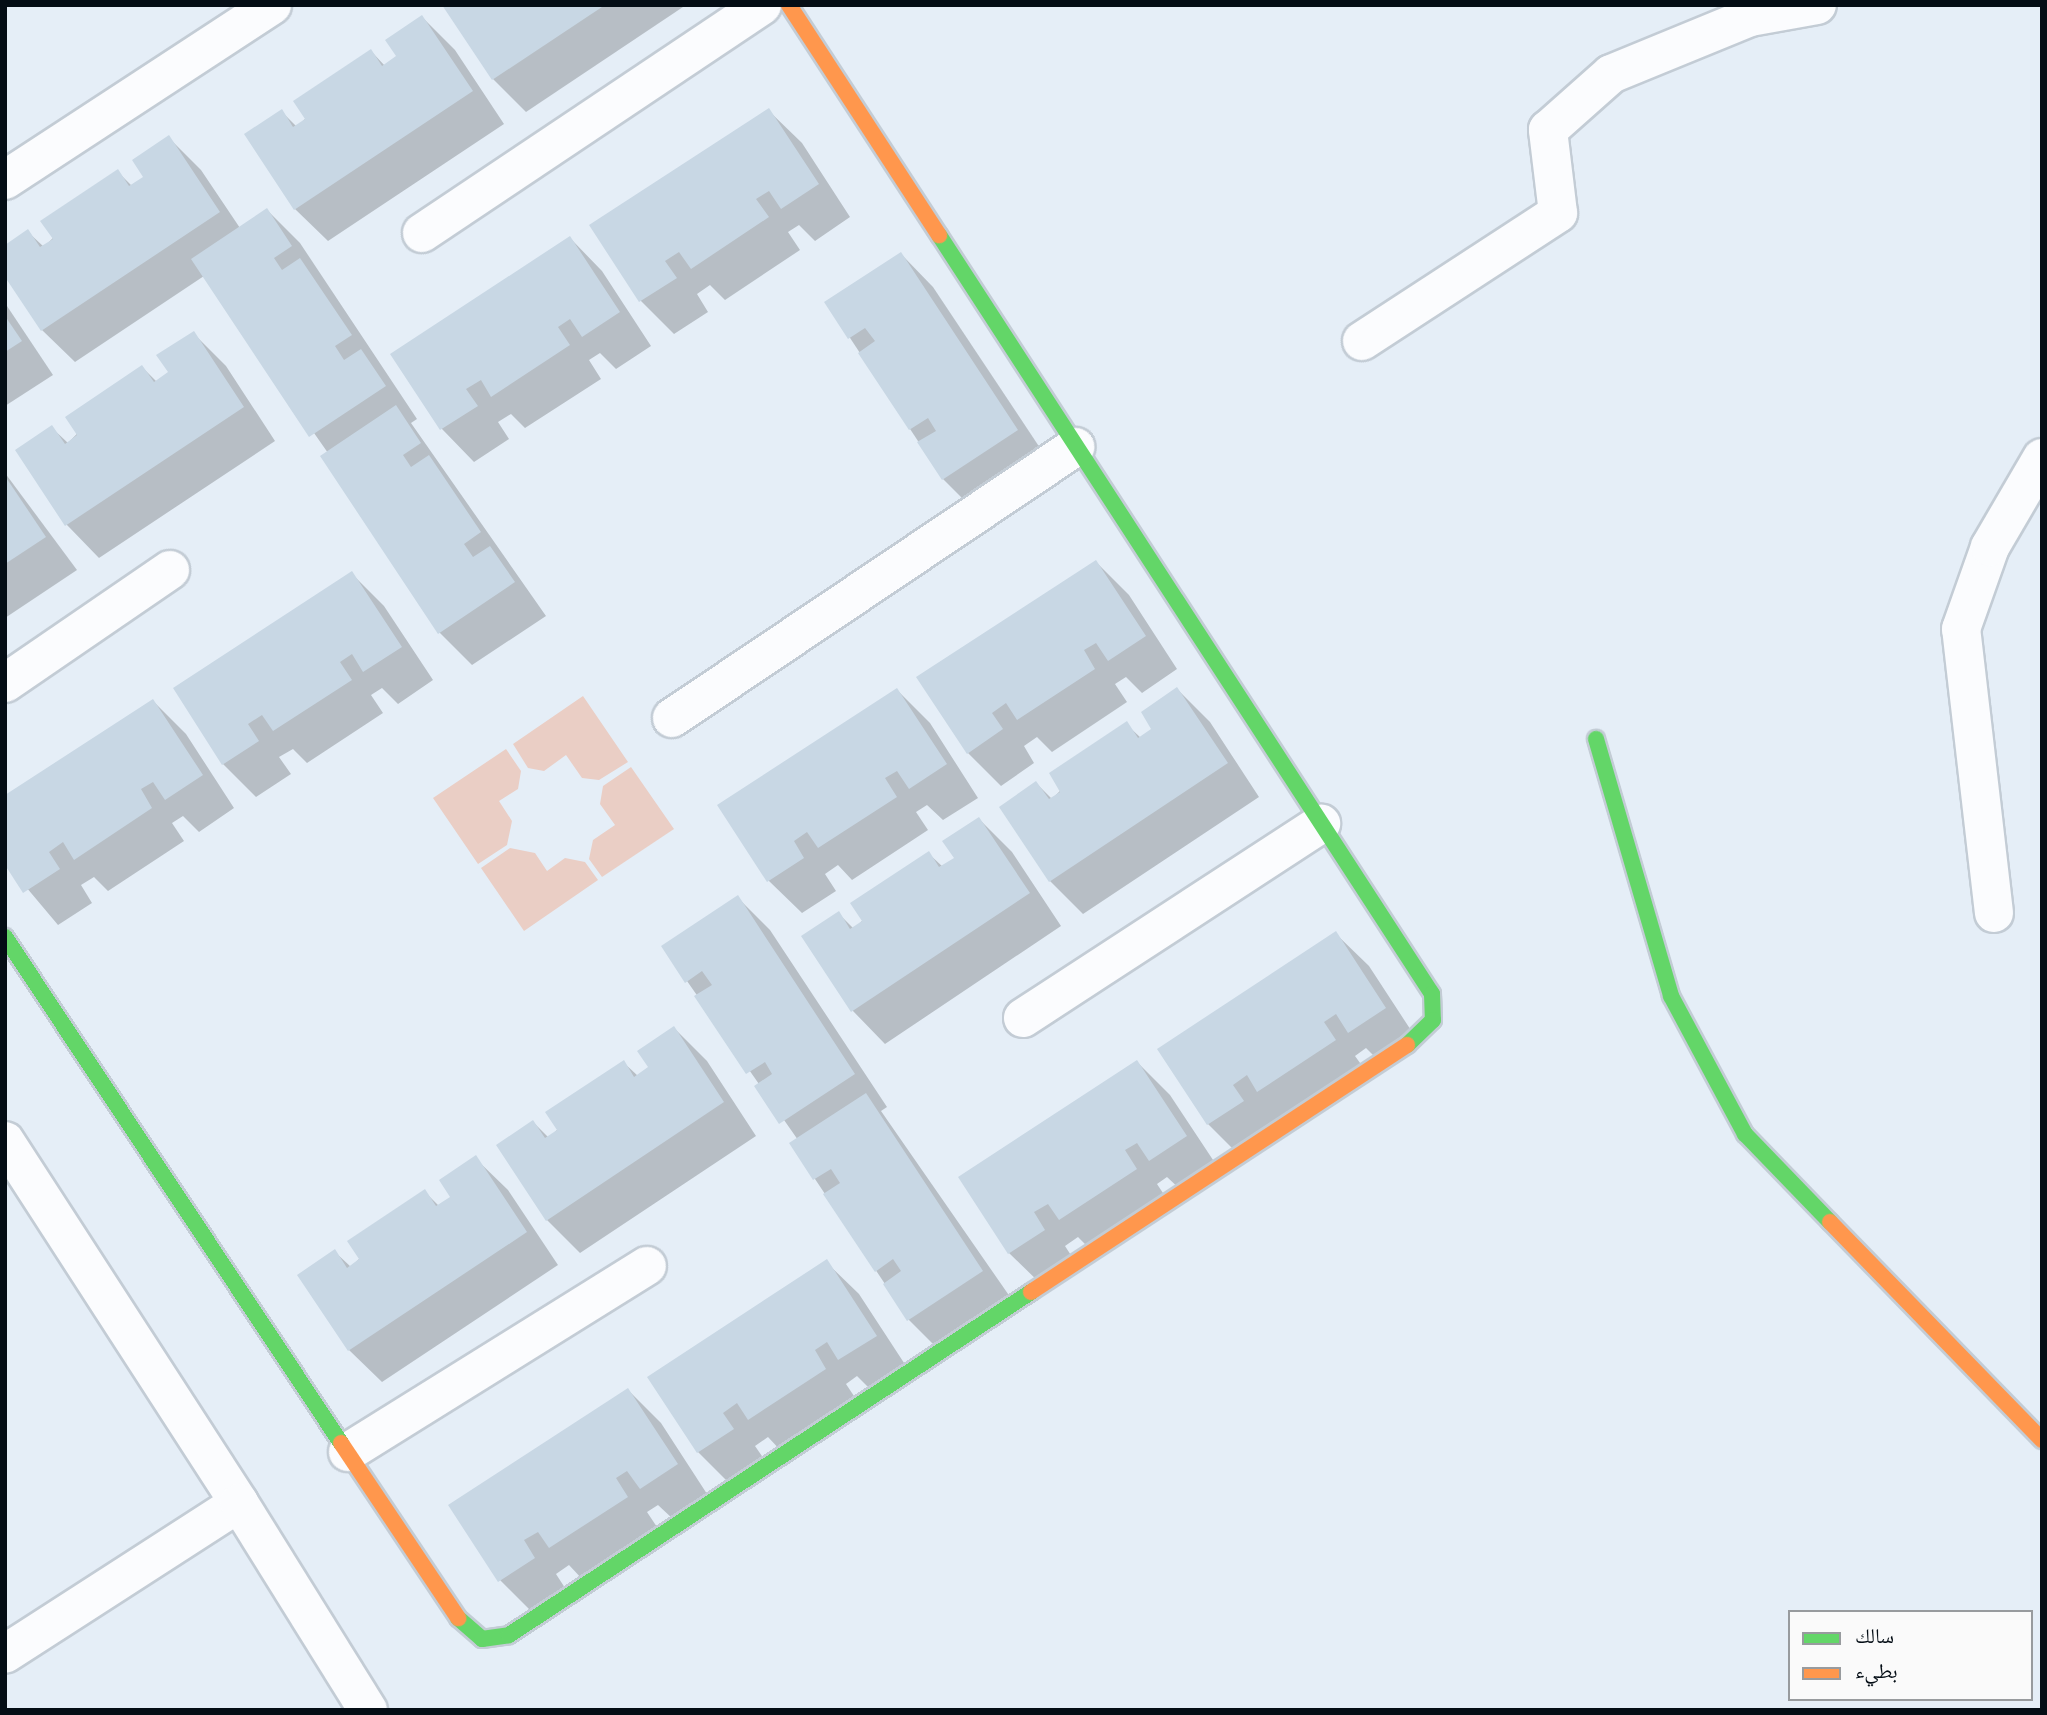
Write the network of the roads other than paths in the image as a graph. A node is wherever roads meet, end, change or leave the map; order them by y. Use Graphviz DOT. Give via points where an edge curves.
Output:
graph roads {
  1 [pos="272,5"];
  2 [pos="762,5"];
  3 [pos="789,5"];
  4 [pos="1817,5"];
  5 [pos="5,180"];
  6 [pos="422,233"];
  7 [pos="1362,341"];
  8 [pos="1076,447"];
  9 [pos="2042,458"];
  10 [pos="170,570"];
  11 [pos="5,683"];
  12 [pos="672,718"];
  13 [pos="1596,739"];
  14 [pos="1321,824"];
  15 [pos="1994,913"];
  16 [pos="5,937"];
  17 [pos="1023,1018"];
  18 [pos="5,1141"];
  19 [pos="647,1266"];
  20 [pos="2042,1440"];
  21 [pos="348,1452"];
  22 [pos="239,1503"];
  23 [pos="5,1654"];
  24 [pos="368,1710"];
  1 -- 5 [label="street"];
  2 -- 6 [label="street"];
  3 -- 8 [label="street"];
  4 -- 7 [label="street" via="1750,16 1611,74 1548,130 1558,213"];
  8 -- 12 [label="street"];
  8 -- 14 [label="street"];
  9 -- 15 [label="street" via="1990,547 1961,629"];
  10 -- 11 [label="street"];
  13 -- 20 [label="street" via="1671,996 1745,1134"];
  14 -- 17 [label="street"];
  14 -- 21 [label="street" via="1432,994 1433,1020 1412,1042 509,1634 482,1639 462,1625"];
  16 -- 21 [label="street"];
  18 -- 22 [label="street"];
  19 -- 21 [label="street"];
  22 -- 23 [label="street"];
  22 -- 24 [label="street"];
}
